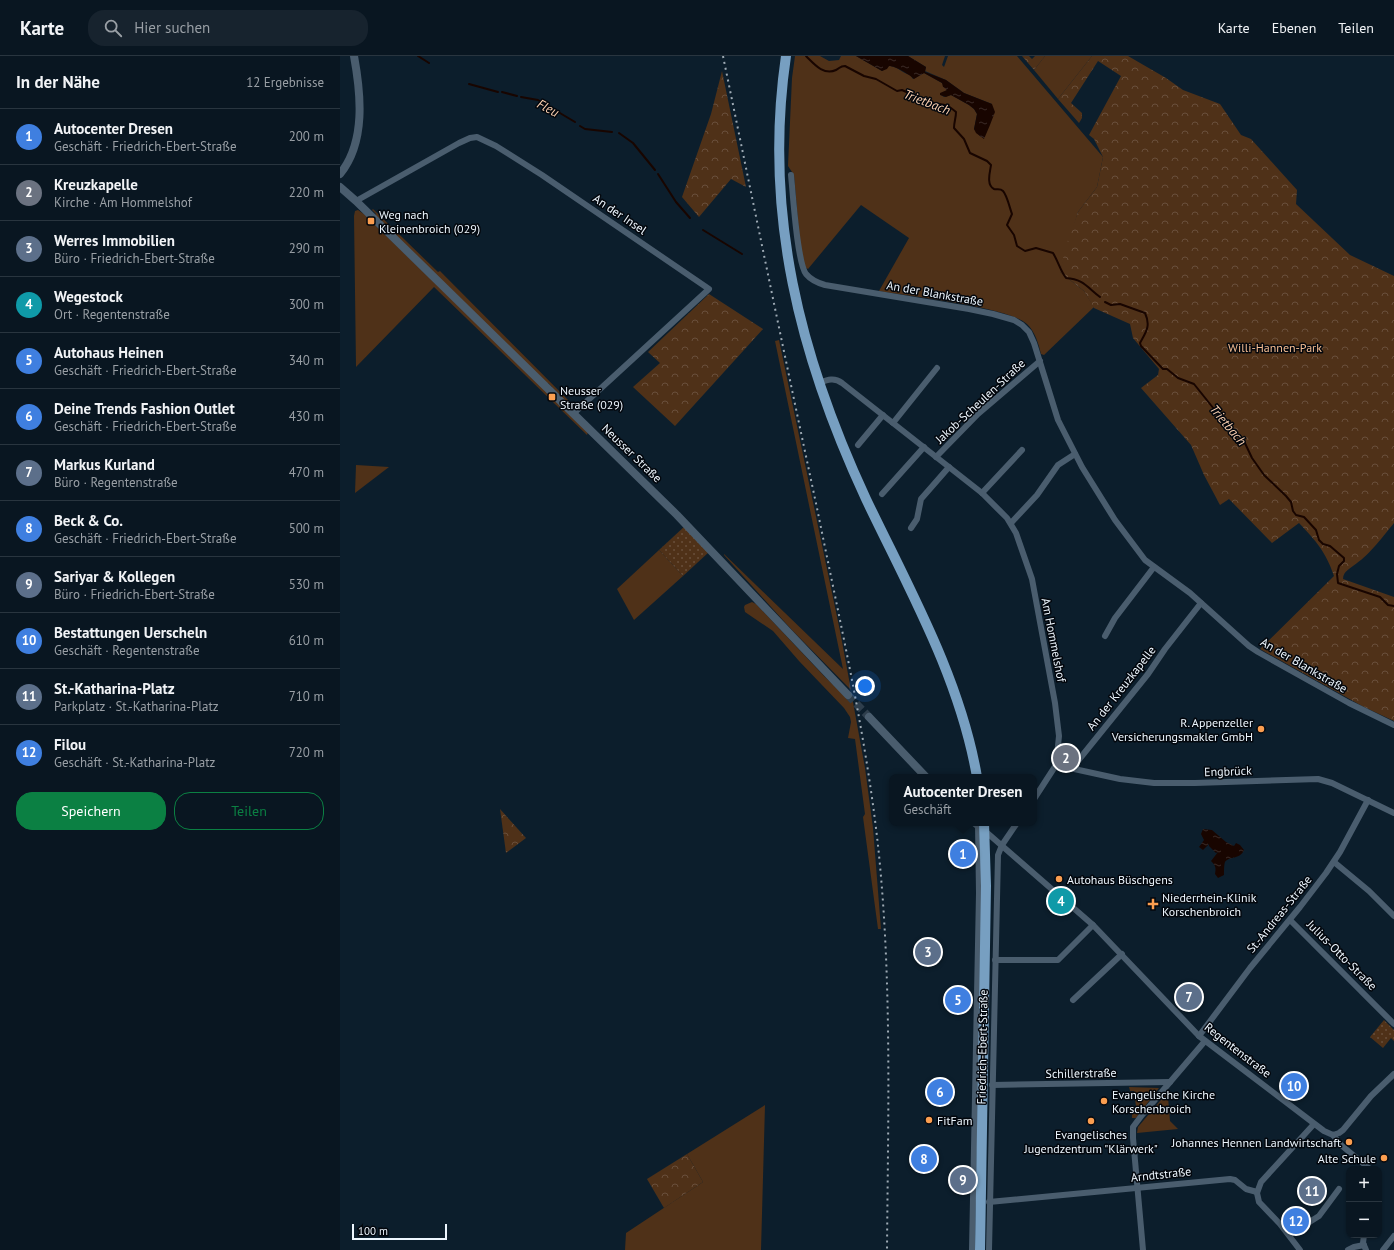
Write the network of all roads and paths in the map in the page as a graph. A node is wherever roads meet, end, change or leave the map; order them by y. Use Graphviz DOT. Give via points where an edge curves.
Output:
graph roads {
  1 [pos="354,56"];
  2 [pos="786,56"];
  3 [pos="340,174"];
  4 [pos="791,175"];
  5 [pos="340,187"];
  6 [pos="356,201"];
  7 [pos="1040,361"];
  8 [pos="937,368"];
  9 [pos="818,383"];
  10 [pos="574,413"];
  11 [pos="883,415"];
  12 [pos="893,423"];
  13 [pos="858,445"];
  14 [pos="924,447"];
  15 [pos="1022,450"];
  16 [pos="1075,454"];
  17 [pos="936,456"];
  18 [pos="949,466"];
  19 [pos="982,493"];
  20 [pos="882,494"];
  21 [pos="1011,523"];
  22 [pos="911,528"];
  23 [pos="1154,567"];
  24 [pos="1201,603"];
  25 [pos="1105,636"];
  26 [pos="848,695"];
  27 [pos="869,717"];
  28 [pos="1394,725"];
  29 [pos="1056,765"];
  30 [pos="1075,769"];
  31 [pos="923,774"];
  32 [pos="977,774"];
  33 [pos="1037,794"];
  34 [pos="1368,800"];
  35 [pos="1394,813"];
  36 [pos="980,826"];
  37 [pos="1015,826"];
  38 [pos="1002,845"];
  39 [pos="1334,862"];
  40 [pos="1394,916"];
  41 [pos="1290,920"];
  42 [pos="1093,925"];
  43 [pos="1122,954"];
  44 [pos="995,960"];
  45 [pos="1074,1000"];
  46 [pos="1394,1024"];
  47 [pos="1202,1039"];
  48 [pos="1394,1074"];
  49 [pos="1170,1082"];
  50 [pos="992,1085"];
  51 [pos="1314,1124"];
  52 [pos="1333,1135"];
  53 [pos="1366,1166"];
  54 [pos="1137,1188"];
  55 [pos="1339,1189"];
  56 [pos="1258,1192"];
  57 [pos="990,1202"];
  58 [pos="1289,1235"];
  59 [pos="1394,1236"];
  60 [pos="1365,1247"];
  61 [pos="972,1250"];
  62 [pos="980,1250"];
  63 [pos="989,1250"];
  64 [pos="1143,1250"];
  65 [pos="1300,1250"];
  66 [pos="1348,1250"];
  67 [pos="1383,1250"];
  1 -- 3 [label="street" via="359,98 358,135 350,158"];
  2 -- 9 [label="main road" via="779,136 782,210 794,291"];
  4 -- 7 [label="street, An der Blankstraße" via="800,257 804,271 811,279 825,285 974,309 1014,320 1029,332"];
  5 -- 6 [label="street, Neusser Straße"];
  6 -- 10 [label="street, Neusser Straße"];
  6 -- 10 [label="street, An der Insel" via="459,143 477,137 542,175 710,289"];
  7 -- 16 [label="street, An der Blankstraße" via="1056,417"];
  7 -- 17 [label="street, Jakob-Scheulen-Straße" via="978,414"];
  8 -- 12 [label="street"];
  9 -- 11 [label="street, Am Hommelshof" via="838,380"];
  9 -- 32 [label="main road" via="852,468 943,661 962,713"];
  10 -- 26 [label="street, Neusser Straße" via="685,522"];
  11 -- 12 [label="street, Am Hommelshof"];
  11 -- 13 [label="street"];
  12 -- 14 [label="street, Am Hommelshof"];
  14 -- 17 [label="street, Am Hommelshof"];
  14 -- 20 [label="street"];
  15 -- 19 [label="street"];
  16 -- 21 [label="street" via="1058,465 1037,495"];
  16 -- 23 [label="street, An der Blankstraße" via="1115,520 1142,557"];
  17 -- 18 [label="street, Am Hommelshof"];
  18 -- 19 [label="street, Am Hommelshof"];
  18 -- 22 [label="street" via="921,499 917,519"];
  19 -- 21 [label="street, Am Hommelshof"];
  21 -- 29 [label="street, Am Hommelshof" via="1030,572 1044,644 1059,728"];
  23 -- 24 [label="street, An der Blankstraße"];
  23 -- 25 [label="street" via="1115,618"];
  24 -- 28 [label="street, An der Blankstraße" via="1258,652"];
  24 -- 30 [label="street, An der Kreuzkapelle" via="1077,762"];
  27 -- 31 [label="street"];
  29 -- 30 [label="street, Engbrück"];
  29 -- 33 [label="street, Am Hommelshof"];
  30 -- 34 [label="street, Engbrück" via="1154,783 1318,779"];
  34 -- 35 [label="street, Engbrück"];
  34 -- 39 [label="street, St.-Andreas-Straße"];
  36 -- 38 [label="street, Regentenstraße"];
  36 -- 61 [label="street, Friedrich-Ebert-Straße"];
  36 -- 62 [label="main road" via="986,890"];
  37 -- 38 [label="street"];
  38 -- 42 [label="street, Regentenstraße"];
  38 -- 44 [label="street, Friedrich-Ebert-Straße" via="998,855"];
  39 -- 40 [label="street"];
  39 -- 41 [label="street, St.-Andreas-Straße"];
  41 -- 46 [label="street, Julius-Otto-Straße"];
  41 -- 47 [label="street, St.-Andreas-Straße" via="1250,968"];
  42 -- 43 [label="street, Regentenstraße"];
  42 -- 44 [label="street" via="1057,961"];
  43 -- 45 [label="street"];
  43 -- 47 [label="street, Regentenstraße"];
  44 -- 50 [label="street, Friedrich-Ebert-Straße"];
  47 -- 49 [label="street, St.-Andreas-Straße"];
  47 -- 51 [label="street, Regentenstraße"];
  48 -- 52 [label="street" via="1371,1096 1342,1132"];
  49 -- 50 [label="street, Schillerstraße"];
  49 -- 54 [label="street, St.-Andreas-Straße" via="1133,1127"];
  50 -- 57 [label="street, Friedrich-Ebert-Straße"];
  51 -- 52 [label="street, Regentenstraße"];
  51 -- 56 [label="street" via="1261,1182"];
  52 -- 53 [label="street, Regentenstraße"];
  54 -- 56 [label="street, Arndtstraße" via="1231,1178 1246,1189"];
  54 -- 57 [label="street, Arndtstraße"];
  54 -- 64 [label="street, St.-Andreas-Straße"];
  55 -- 58 [label="street" via="1319,1216"];
  56 -- 58 [label="street" via="1260,1204"];
  57 -- 63 [label="street, Friedrich-Ebert-Straße"];
  58 -- 65 [label="street"];
  59 -- 67 [label="street"];
  60 -- 66 [label="street"];
}
